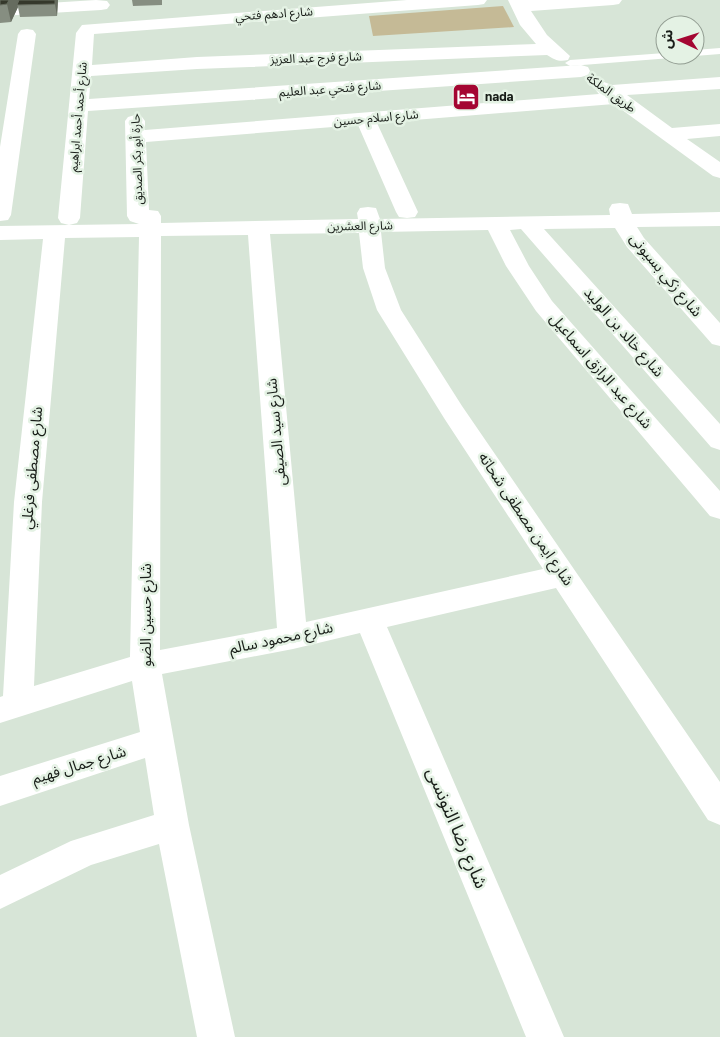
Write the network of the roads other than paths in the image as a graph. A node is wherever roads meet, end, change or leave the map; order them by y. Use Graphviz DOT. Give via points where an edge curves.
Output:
graph roads {
  1 [pos="478,0"];
  2 [pos="613,0"];
  3 [pos="102,3"];
  4 [pos="518,3"];
  5 [pos="0,11"];
  6 [pos="99,26"];
  7 [pos="28,34"];
  8 [pos="551,49"];
  9 [pos="720,51"];
  10 [pos="705,52"];
  11 [pos="655,57"];
  12 [pos="576,67"];
  13 [pos="82,70"];
  14 [pos="720,83"];
  15 [pos="613,95"];
  16 [pos="135,102"];
  17 [pos="78,106"];
  18 [pos="365,119"];
  19 [pos="720,130"];
  20 [pos="667,134"];
  21 [pos="135,138"];
  22 [pos="720,172"];
  23 [pos="720,208"];
  24 [pos="407,212"];
  25 [pos="0,215"];
  26 [pos="621,215"];
  27 [pos="0,219"];
  28 [pos="720,219"];
  29 [pos="368,220"];
  30 [pos="146,221"];
  31 [pos="496,223"];
  32 [pos="527,223"];
  33 [pos="62,225"];
  34 [pos="258,228"];
  35 [pos="0,233"];
  36 [pos="720,338"];
  37 [pos="720,441"];
  38 [pos="720,509"];
  39 [pos="564,575"];
  40 [pos="369,619"];
  41 [pos="293,637"];
  42 [pos="145,665"];
  43 [pos="9,707"];
  44 [pos="158,740"];
  45 [pos="0,791"];
  46 [pos="720,810"];
  47 [pos="172,825"];
  48 [pos="0,893"];
  49 [pos="216,1037"];
  50 [pos="545,1037"];
  1 -- 6 [label="street, شارع ادهم فتحي"];
  2 -- 4 [label="street"];
  3 -- 5 [label="street"];
  3 -- 6 [label="street"];
  4 -- 8 [label="street, طريق الملكة" via="528,24"];
  6 -- 13 [label="street, شارع أحمد أحمد ابراهيم" via="85,31"];
  7 -- 25 [label="street"];
  8 -- 12 [label="street, طريق الملكة"];
  8 -- 13 [label="street, شارع فرج عبد العزيز"];
  9 -- 10 [label="lane"];
  11 -- 12 [label="lane"];
  12 -- 15 [label="street, طريق الملكة"];
  12 -- 16 [label="street, شارع فتحي عبد العليم"];
  13 -- 17 [label="street, شارع أحمد أحمد ابراهيم"];
  14 -- 15 [label="street, شارع اسلام حسين"];
  15 -- 18 [label="street, شارع اسلام حسين"];
  15 -- 20 [label="street, طريق الملكة"];
  16 -- 17 [label="street, شارع فتحي عبد العليم"];
  16 -- 21 [label="street, حارة أبو بكر الصديق"];
  17 -- 33 [label="street, شارع أحمد أحمد ابراهيم"];
  18 -- 21 [label="street, شارع اسلام حسين"];
  18 -- 24 [label="street"];
  19 -- 20 [label="street"];
  20 -- 22 [label="street, طريق الملكة"];
  21 -- 30 [label="street, حارة أبو بكر الصديق"];
  23 -- 26 [label="street, شارع العشرين"];
  24 -- 26 [label="street, شارع العشرين"];
  24 -- 29 [label="street, شارع العشرين"];
  26 -- 28 [label="street, شارع العشرين"];
  26 -- 32 [label="street, شارع العشرين"];
  26 -- 36 [label="street, شارع زكي بسيونى" via="636,242"];
  27 -- 33 [label="street, شارع العشرين"];
  29 -- 30 [label="street, شارع العشرين"];
  29 -- 31 [label="street, شارع العشرين"];
  29 -- 34 [label="street, شارع العشرين"];
  29 -- 39 [label="street, شارع ايمن مصطفى شحاته" via="374,268 390,310 448,404"];
  30 -- 33 [label="street, شارع العشرين"];
  30 -- 34 [label="street, شارع العشرين"];
  30 -- 42 [label="street, شارع حسين الضو"];
  31 -- 32 [label="street, شارع العشرين"];
  31 -- 38 [label="street, شارع عبد الرازق اسماعيل" via="512,258 544,306"];
  32 -- 37 [label="street, شارع خالد بن الوليد"];
  33 -- 35 [label="street, شارع العشرين"];
  33 -- 43 [label="street, شارع مصطفى فرغلي" via="28,502"];
  34 -- 41 [label="street, شارع سيد الصيفى"];
  39 -- 40 [label="street, شارع محمود سالم"];
  39 -- 46 [label="street, شارع ايمن مصطفى شحاته"];
  40 -- 41 [label="street, شارع محمود سالم"];
  40 -- 50 [label="street, شارع رضا التونسى"];
  41 -- 42 [label="street, شارع محمود سالم"];
  42 -- 43 [label="street, شارع محمود سالم"];
  42 -- 44 [label="street, شارع حسين الضو"];
  44 -- 45 [label="street, شارع جمال فهيم"];
  44 -- 47 [label="street, شارع حسين الضو"];
  47 -- 48 [label="street" via="83,852"];
  47 -- 49 [label="street, شارع حسين الضو"];
}
